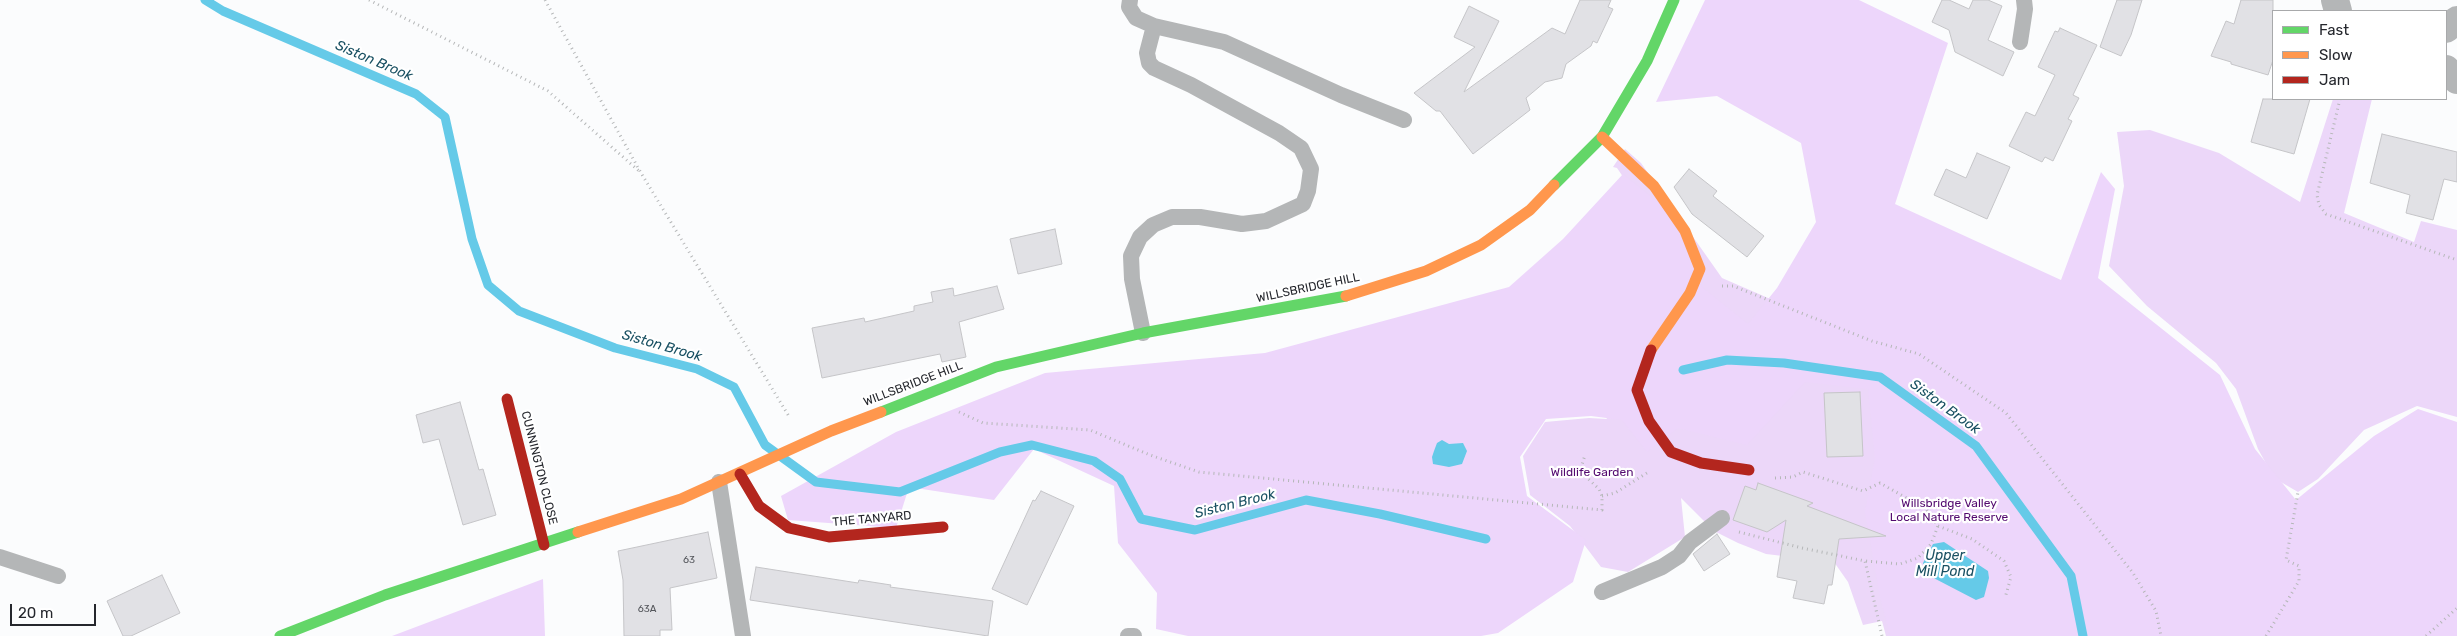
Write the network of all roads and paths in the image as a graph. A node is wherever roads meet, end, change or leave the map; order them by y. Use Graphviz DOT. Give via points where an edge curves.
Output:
graph roads {
  1 [pos="369,0"];
  2 [pos="545,0"];
  3 [pos="1130,0"];
  4 [pos="1674,0"];
  5 [pos="2024,0"];
  6 [pos="2457,20"];
  7 [pos="1154,26"];
  8 [pos="2447,28"];
  9 [pos="2020,42"];
  10 [pos="2447,70"];
  11 [pos="2457,80"];
  12 [pos="2340,100"];
  13 [pos="1404,120"];
  14 [pos="1602,137"];
  15 [pos="641,174"];
  16 [pos="2457,260"];
  17 [pos="1690,293"];
  18 [pos="1142,333"];
  19 [pos="930,391"];
  20 [pos="507,399"];
  21 [pos="806,443"];
  22 [pos="1671,452"];
  23 [pos="1585,455"];
  24 [pos="1748,470"];
  25 [pos="740,474"];
  26 [pos="719,482"];
  27 [pos="2298,492"];
  28 [pos="1602,496"];
  29 [pos="1722,518"];
  30 [pos="1938,526"];
  31 [pos="943,527"];
  32 [pos="544,545"];
  33 [pos="1802,548"];
  34 [pos="0,557"];
  35 [pos="1864,561"];
  36 [pos="58,576"];
  37 [pos="1602,592"];
  38 [pos="2005,598"];
  39 [pos="2457,608"];
  40 [pos="748,635"];
  41 [pos="280,636"];
  42 [pos="1128,636"];
  43 [pos="1134,636"];
  44 [pos="1882,636"];
  45 [pos="2161,636"];
  46 [pos="2266,636"];
  47 [pos="2426,636"];
  1 -- 15 [label="path" via="548,91"];
  2 -- 15 [label="path"];
  3 -- 7 [label="lane" via="1129,6 1136,18"];
  4 -- 14 [label="main road, WILLSBRIDGE HILL" via="1647,61"];
  5 -- 9 [label="lane"];
  6 -- 8 [label="street"];
  7 -- 13 [label="lane" via="1224,42"];
  7 -- 18 [label="lane" via="1147,53 1154,68 1278,133 1301,148 1311,169 1303,204 1266,221 1242,224 1172,216 1153,225 1140,237 1131,256"];
  10 -- 11 [label="street"];
  12 -- 16 [label="path" via="2317,195 2319,205 2326,214"];
  14 -- 17 [label="main road" via="1654,186 1685,231 1700,269"];
  14 -- 18 [label="main road, WILLSBRIDGE HILL" via="1530,210 1481,245 1426,271 1343,297"];
  15 -- 21 [label="path"];
  17 -- 22 [label="main road" via="1652,348 1637,390 1649,421"];
  17 -- 45 [label="path" via="1715,285 1733,286 1872,341 1918,354 2006,413 2133,573 2156,611"];
  18 -- 19 [label="main road, WILLSBRIDGE HILL" via="996,367"];
  19 -- 21 [label="main road, WILLSBRIDGE HILL"];
  19 -- 28 [label="path" via="958,412 983,423 1090,430 1199,472 1602,510"];
  20 -- 32 [label="main road, CUNNINGTON CLOSE"];
  21 -- 25 [label="main road, WILLSBRIDGE HILL"];
  22 -- 24 [label="main road" via="1701,463"];
  22 -- 28 [label="path" via="1628,486"];
  23 -- 28 [label="path" via="1582,473"];
  24 -- 30 [label="path" via="1780,479 1803,472 1863,491 1880,483 1926,509"];
  25 -- 26 [label="main road, WILLSBRIDGE HILL"];
  25 -- 31 [label="main road, THE TANYARD" via="759,506 789,528 829,537"];
  26 -- 32 [label="main road, WILLSBRIDGE HILL" via="681,499"];
  26 -- 40 [label="lane"];
  27 -- 46 [label="path" via="2286,560 2298,566 2299,581"];
  29 -- 37 [label="lane" via="1662,567"];
  30 -- 35 [label="path" via="1931,544 1918,558 1900,564"];
  30 -- 38 [label="path" via="1972,539 2004,561 2011,577"];
  32 -- 41 [label="main road, WILLSBRIDGE HILL" via="385,596"];
  33 -- 35 [label="path"];
  34 -- 36 [label="lane"];
  35 -- 44 [label="path"];
  39 -- 47 [label="path"];
  42 -- 43 [label="lane"];
}
